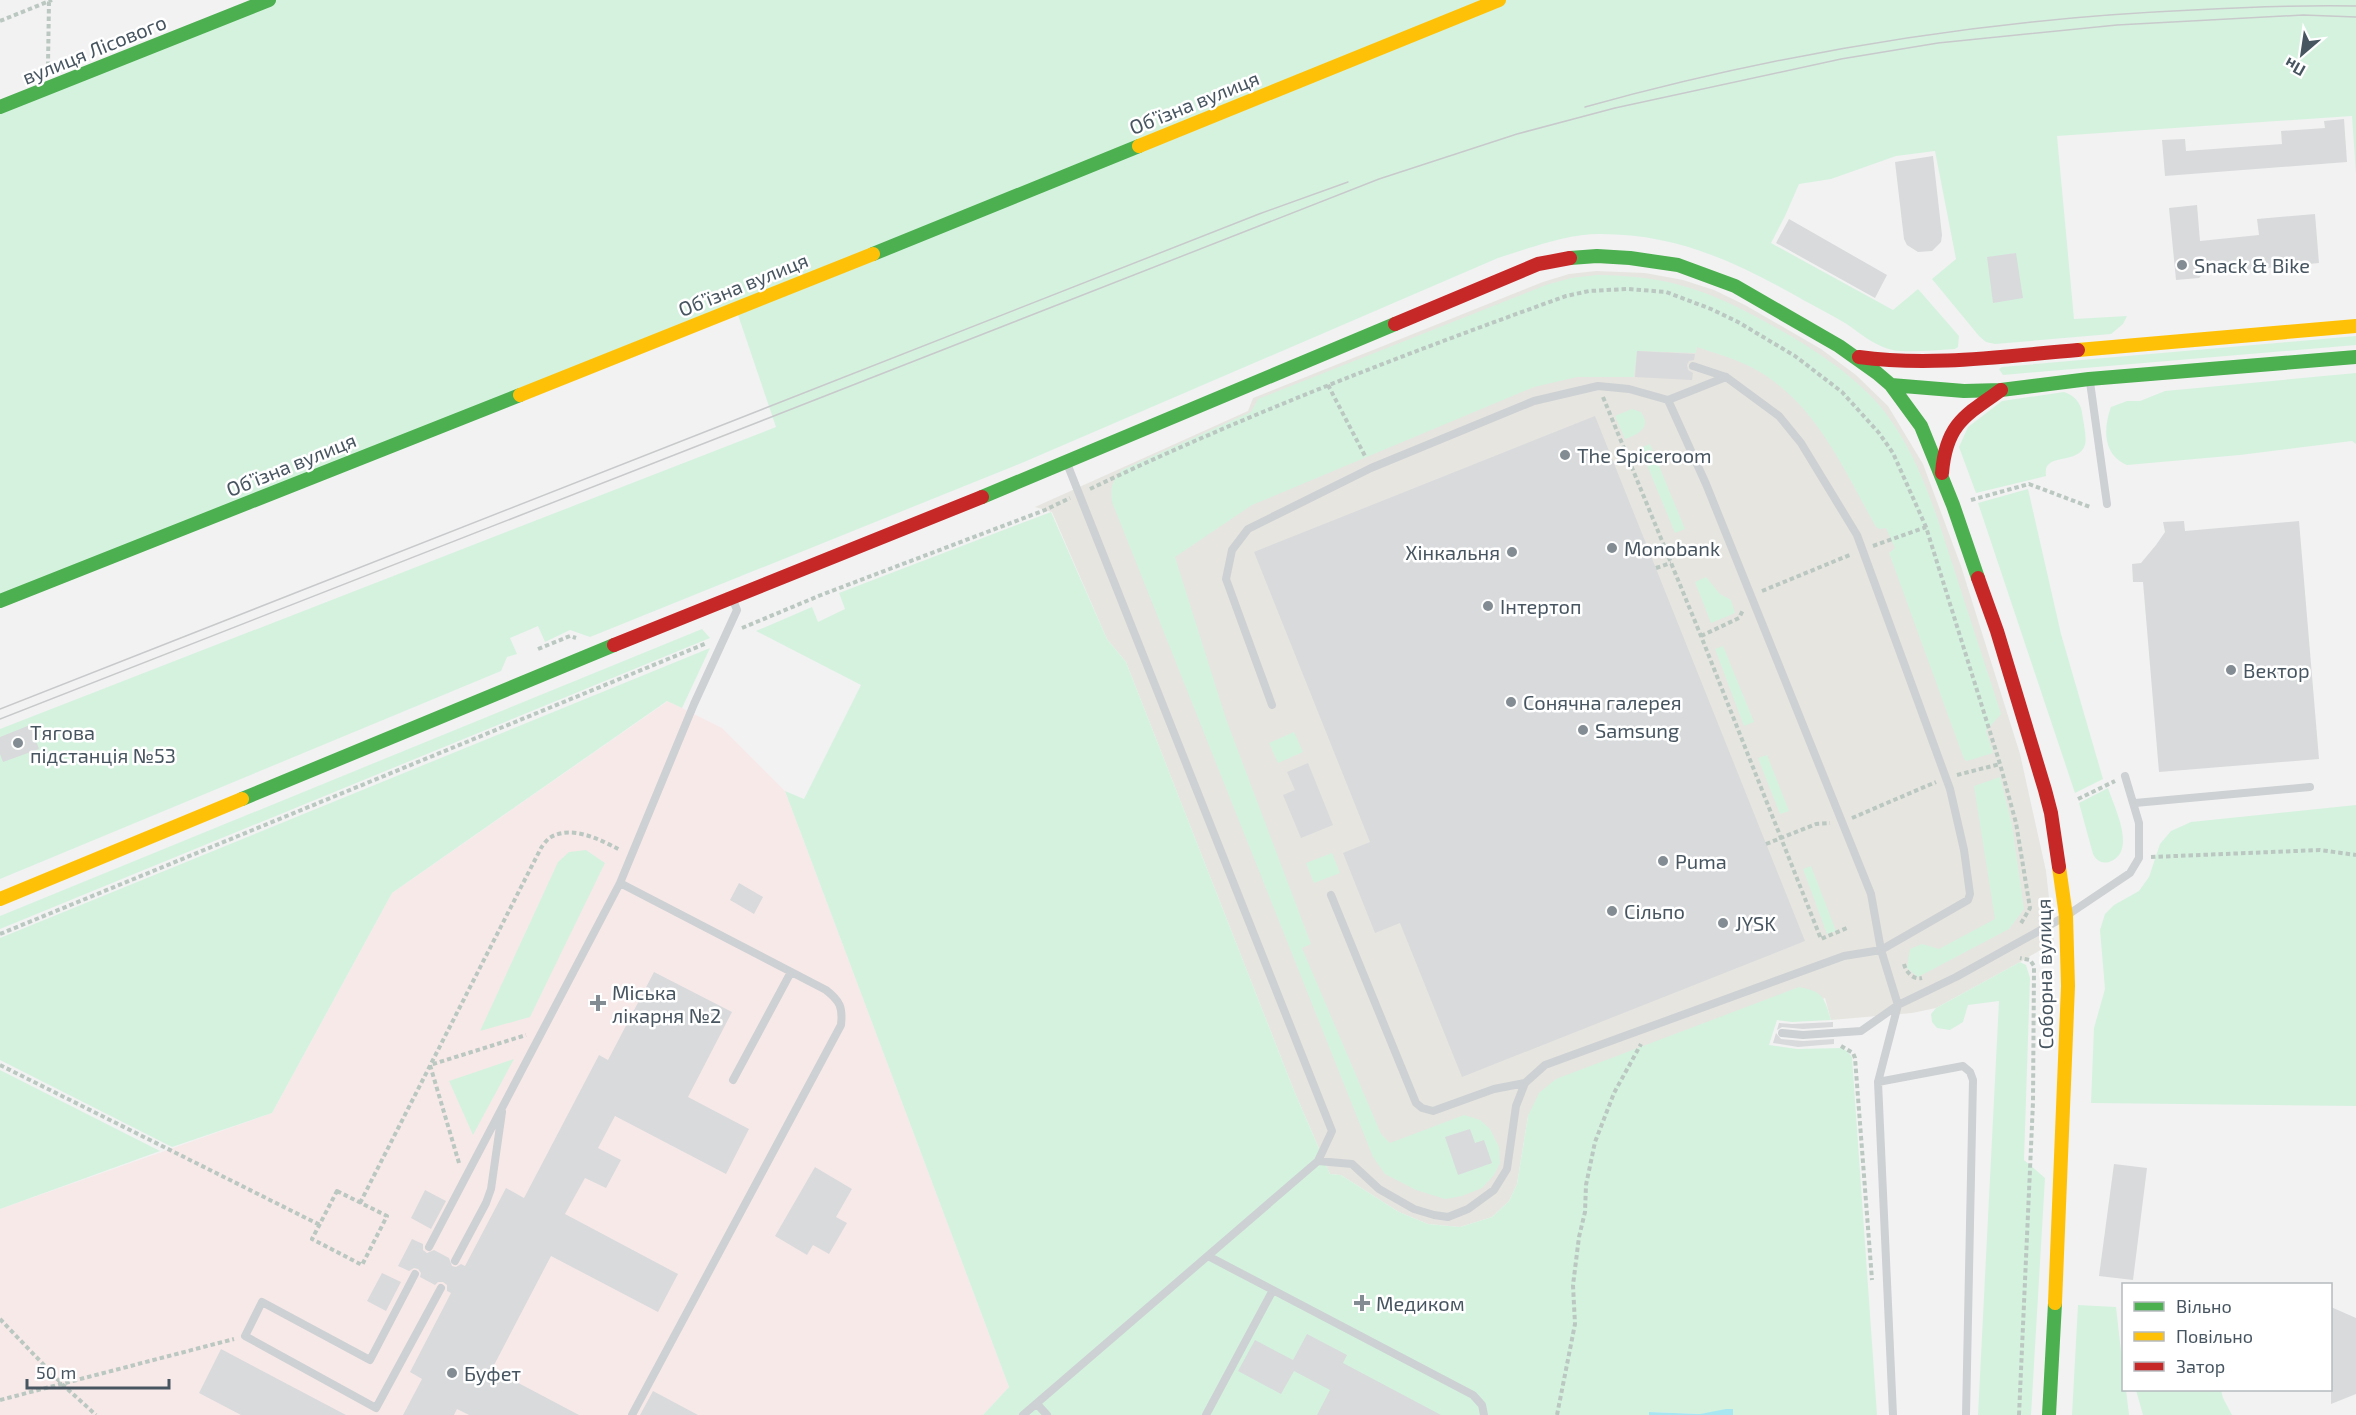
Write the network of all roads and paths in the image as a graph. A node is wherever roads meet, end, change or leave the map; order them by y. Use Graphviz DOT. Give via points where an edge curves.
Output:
graph roads {
  1 [pos="269,0"];
  2 [pos="1499,0"];
  3 [pos="50,1"];
  4 [pos="0,21"];
  5 [pos="47,88"];
  6 [pos="0,105"];
  7 [pos="2356,326"];
  8 [pos="1854,356"];
  9 [pos="2356,357"];
  10 [pos="1693,366"];
  11 [pos="1726,377"];
  12 [pos="2089,379"];
  13 [pos="1328,385"];
  14 [pos="1891,385"];
  15 [pos="1598,386"];
  16 [pos="2001,390"];
  17 [pos="1668,400"];
  18 [pos="1067,463"];
  19 [pos="1371,468"];
  20 [pos="1942,479"];
  21 [pos="1079,494"];
  22 [pos="2107,504"];
  23 [pos="1953,505"];
  24 [pos="2090,507"];
  25 [pos="1926,527"];
  26 [pos="1863,550"];
  27 [pos="1671,563"];
  28 [pos="1656,568"];
  29 [pos="1751,595"];
  30 [pos="732,598"];
  31 [pos="0,601"];
  32 [pos="725,635"];
  33 [pos="1701,636"];
  34 [pos="1272,705"];
  35 [pos="2000,764"];
  36 [pos="2125,776"];
  37 [pos="1946,777"];
  38 [pos="2310,787"];
  39 [pos="2078,800"];
  40 [pos="2134,803"];
  41 [pos="1843,822"];
  42 [pos="1780,839"];
  43 [pos="1766,844"];
  44 [pos="2356,855"];
  45 [pos="631,857"];
  46 [pos="2139,858"];
  47 [pos="620,883"];
  48 [pos="1331,895"];
  49 [pos="0,899"];
  50 [pos="2066,916"];
  51 [pos="1847,928"];
  52 [pos="2014,932"];
  53 [pos="0,934"];
  54 [pos="1881,950"];
  55 [pos="2017,960"];
  56 [pos="1904,964"];
  57 [pos="791,972"];
  58 [pos="1923,978"];
  59 [pos="1899,1005"];
  60 [pos="1650,1027"];
  61 [pos="544,1030"];
  62 [pos="1782,1033"];
  63 [pos="1830,1046"];
  64 [pos="0,1065"];
  65 [pos="430,1065"];
  66 [pos="733,1080"];
  67 [pos="1878,1082"];
  68 [pos="1525,1083"];
  69 [pos="503,1106"];
  70 [pos="1318,1161"];
  71 [pos="464,1180"];
  72 [pos="360,1203"];
  73 [pos="320,1225"];
  74 [pos="429,1247"];
  75 [pos="1208,1256"];
  76 [pos="455,1261"];
  77 [pos="415,1274"];
  78 [pos="441,1288"];
  79 [pos="1872,1288"];
  80 [pos="1273,1290"];
  81 [pos="0,1319"];
  82 [pos="245,1336"];
  83 [pos="63,1385"];
  84 [pos="0,1400"];
  85 [pos="1037,1404"];
  86 [pos="376,1408"];
  87 [pos="96,1415"];
  88 [pos="383,1415"];
  89 [pos="632,1415"];
  90 [pos="1023,1415"];
  91 [pos="1047,1415"];
  92 [pos="1206,1415"];
  93 [pos="1484,1415"];
  94 [pos="1557,1415"];
  95 [pos="1893,1415"];
  96 [pos="1966,1415"];
  97 [pos="2019,1415"];
  98 [pos="2049,1415"];
  1 -- 5 [label="street, вулиця Лісового"];
  2 -- 31 [label="street, Обʼїзна вулиця"];
  3 -- 4 [label="path"];
  3 -- 5 [label="path"];
  5 -- 6 [label="street, вулиця Лісового"];
  7 -- 8 [label="street" via="1962,360 1894,362"];
  8 -- 14 [label="street, Соборна вулиця"];
  8 -- 18 [label="street" via="1735,286 1678,265 1629,258 1568,258 1508,276"];
  9 -- 12 [label="street"];
  10 -- 11 [label="lane"];
  11 -- 17 [label="lane"];
  11 -- 26 [label="lane" via="1779,416 1802,443"];
  12 -- 16 [label="street"];
  12 -- 22 [label="lane"];
  13 -- 19 [label="path"];
  13 -- 21 [label="path"];
  13 -- 25 [label="path" via="1566,296 1628,288 1666,292 1738,322 1795,356 1842,392 1893,453"];
  14 -- 16 [label="street"];
  14 -- 20 [label="street, Соборна вулиця" via="1922,426"];
  15 -- 17 [label="lane" via="1629,389"];
  15 -- 19 [label="lane" via="1534,401"];
  15 -- 27 [label="path"];
  16 -- 20 [label="street" via="1954,426 1942,454"];
  17 -- 29 [label="lane"];
  18 -- 21 [label="lane"];
  18 -- 30 [label="street"];
  19 -- 34 [label="lane" via="1248,529 1232,550 1226,579"];
  20 -- 23 [label="street, Соборна вулиця"];
  21 -- 32 [label="path"];
  21 -- 70 [label="lane" via="1332,1131"];
  23 -- 24 [label="path" via="2029,484"];
  23 -- 50 [label="street, Соборна вулиця" via="1997,631 2052,813"];
  25 -- 26 [label="path"];
  25 -- 35 [label="path"];
  26 -- 29 [label="path"];
  26 -- 37 [label="lane"];
  27 -- 28 [label="path"];
  27 -- 33 [label="path"];
  29 -- 33 [label="path" via="1739,618"];
  29 -- 41 [label="lane"];
  30 -- 32 [label="lane" via="737,610"];
  30 -- 49 [label="street"];
  32 -- 45 [label="lane"];
  32 -- 53 [label="path"];
  33 -- 42 [label="path"];
  35 -- 37 [label="path"];
  35 -- 52 [label="path" via="2016,823 2030,908"];
  36 -- 39 [label="path"];
  36 -- 40 [label="lane"];
  37 -- 41 [label="path"];
  37 -- 54 [label="lane" via="1956,809 1968,900"];
  38 -- 40 [label="lane"];
  40 -- 46 [label="lane" via="2139,823"];
  41 -- 42 [label="path" via="1816,824"];
  41 -- 54 [label="lane" via="1871,894"];
  42 -- 43 [label="path"];
  42 -- 51 [label="path" via="1821,939"];
  44 -- 46 [label="path" via="2320,850"];
  45 -- 47 [label="lane"];
  45 -- 65 [label="path" via="585,834 550,837"];
  46 -- 50 [label="lane" via="2130,873"];
  47 -- 57 [label="lane"];
  47 -- 61 [label="lane"];
  48 -- 68 [label="lane" via="1416,1103 1433,1111 1494,1089"];
  50 -- 59 [label="lane"];
  50 -- 98 [label="street, Соборна вулиця" via="2067,1017"];
  54 -- 59 [label="lane"];
  54 -- 60 [label="lane" via="1844,956"];
  55 -- 97 [label="path" via="2022,957 2034,966"];
  56 -- 58 [label="path" via="1908,973"];
  57 -- 66 [label="lane"];
  57 -- 89 [label="lane" via="837,999 843,1010 841,1025"];
  59 -- 62 [label="lane" via="1861,1031"];
  59 -- 67 [label="lane"];
  60 -- 68 [label="lane" via="1545,1065"];
  60 -- 94 [label="path" via="1614,1093 1595,1142 1573,1285 1575,1324"];
  61 -- 65 [label="path"];
  61 -- 69 [label="lane"];
  63 -- 79 [label="path" via="1848,1049 1855,1058"];
  64 -- 73 [label="path"];
  65 -- 71 [label="path"];
  65 -- 72 [label="path"];
  67 -- 95 [label="lane"];
  67 -- 96 [label="lane" via="1963,1066 1973,1080"];
  68 -- 70 [label="lane" via="1516,1106 1508,1169 1494,1190 1468,1209 1448,1216 1414,1209 1379,1189 1352,1164"];
  69 -- 71 [label="lane"];
  69 -- 76 [label="lane" via="491,1189"];
  70 -- 75 [label="lane"];
  71 -- 74 [label="lane"];
  72 -- 73 [label="path" via="337,1191"];
  72 -- 73 [label="path" via="387,1216 362,1265 312,1239"];
  75 -- 80 [label="lane"];
  75 -- 85 [label="lane"];
  77 -- 82 [label="lane" via="370,1360 261,1302"];
  78 -- 86 [label="lane"];
  80 -- 92 [label="lane"];
  80 -- 93 [label="lane" via="1473,1395 1482,1405"];
  81 -- 83 [label="path"];
  82 -- 83 [label="path"];
  82 -- 86 [label="lane"];
  83 -- 84 [label="path"];
  83 -- 87 [label="path"];
  85 -- 90 [label="lane"];
  85 -- 91 [label="lane"];
  86 -- 88 [label="lane"];
}
